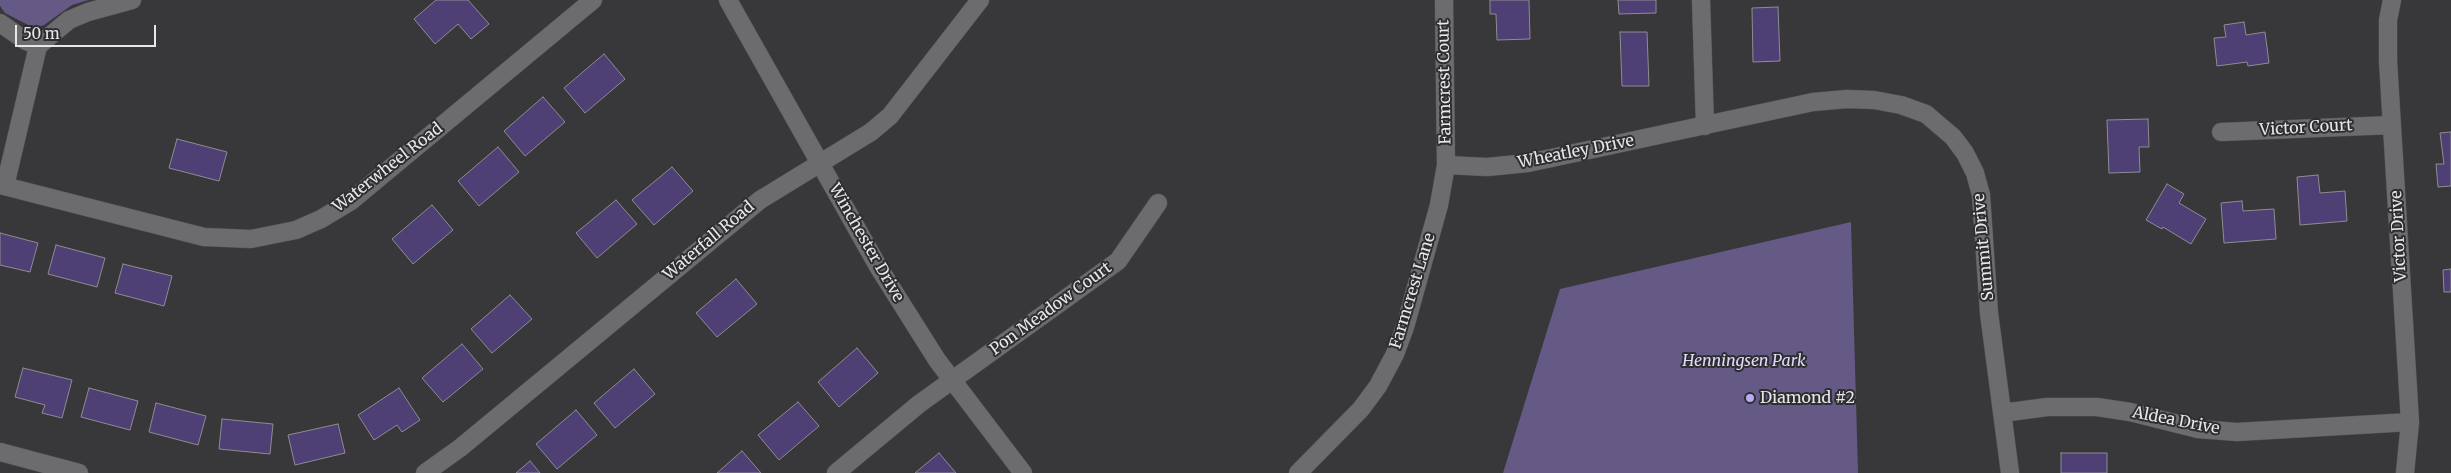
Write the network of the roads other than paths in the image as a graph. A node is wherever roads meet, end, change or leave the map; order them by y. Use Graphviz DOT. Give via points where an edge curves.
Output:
graph roads {
  1 [pos="132,0"];
  2 [pos="594,0"];
  3 [pos="728,0"];
  4 [pos="980,0"];
  5 [pos="1444,0"];
  6 [pos="1701,0"];
  7 [pos="2392,0"];
  8 [pos="0,23"];
  9 [pos="38,46"];
  10 [pos="2392,125"];
  11 [pos="1705,126"];
  12 [pos="2221,132"];
  13 [pos="820,163"];
  14 [pos="1446,165"];
  15 [pos="3,186"];
  16 [pos="1158,203"];
  17 [pos="952,381"];
  18 [pos="2002,412"];
  19 [pos="2410,422"];
  20 [pos="0,452"];
  21 [pos="79,473"];
  22 [pos="425,473"];
  23 [pos="836,473"];
  24 [pos="1023,473"];
  25 [pos="1298,473"];
  26 [pos="2010,473"];
  27 [pos="2405,473"];
  1 -- 9 [label="street" via="69,20"];
  2 -- 15 [label="street, Waterwheel Road" via="351,201 296,230 251,239 204,237"];
  3 -- 13 [label="street, Winchester Drive"];
  4 -- 13 [label="street, Waterfall Road" via="890,116 871,132"];
  5 -- 14 [label="street, Farmcrest Court"];
  6 -- 11 [label="street"];
  7 -- 10 [label="street, Victor Drive" via="2388,52"];
  8 -- 9 [label="street"];
  9 -- 15 [label="street"];
  10 -- 12 [label="street, Victor Court"];
  10 -- 19 [label="street, Victor Drive"];
  11 -- 14 [label="street, Wheatley Drive" via="1528,163"];
  11 -- 18 [label="street, Summit Drive" via="1813,102 1847,99 1901,105 1926,114 1940,124 1964,153 1981,195 1989,313"];
  13 -- 17 [label="street, Winchester Drive" via="879,268"];
  13 -- 22 [label="street, Waterfall Road" via="760,200 460,448"];
  14 -- 25 [label="street, Farmcrest Lane" via="1439,204 1395,354 1361,409"];
  16 -- 17 [label="street, Pon Meadow Court" via="1118,261"];
  17 -- 23 [label="street, Pon Meadow Court"];
  17 -- 24 [label="street, Winchester Drive"];
  18 -- 19 [label="street, Aldea Drive" via="2047,407 2098,407 2198,429 2237,432"];
  18 -- 26 [label="street, Summit Drive"];
  19 -- 27 [label="street, Victor Drive"];
  20 -- 21 [label="street"];
}
